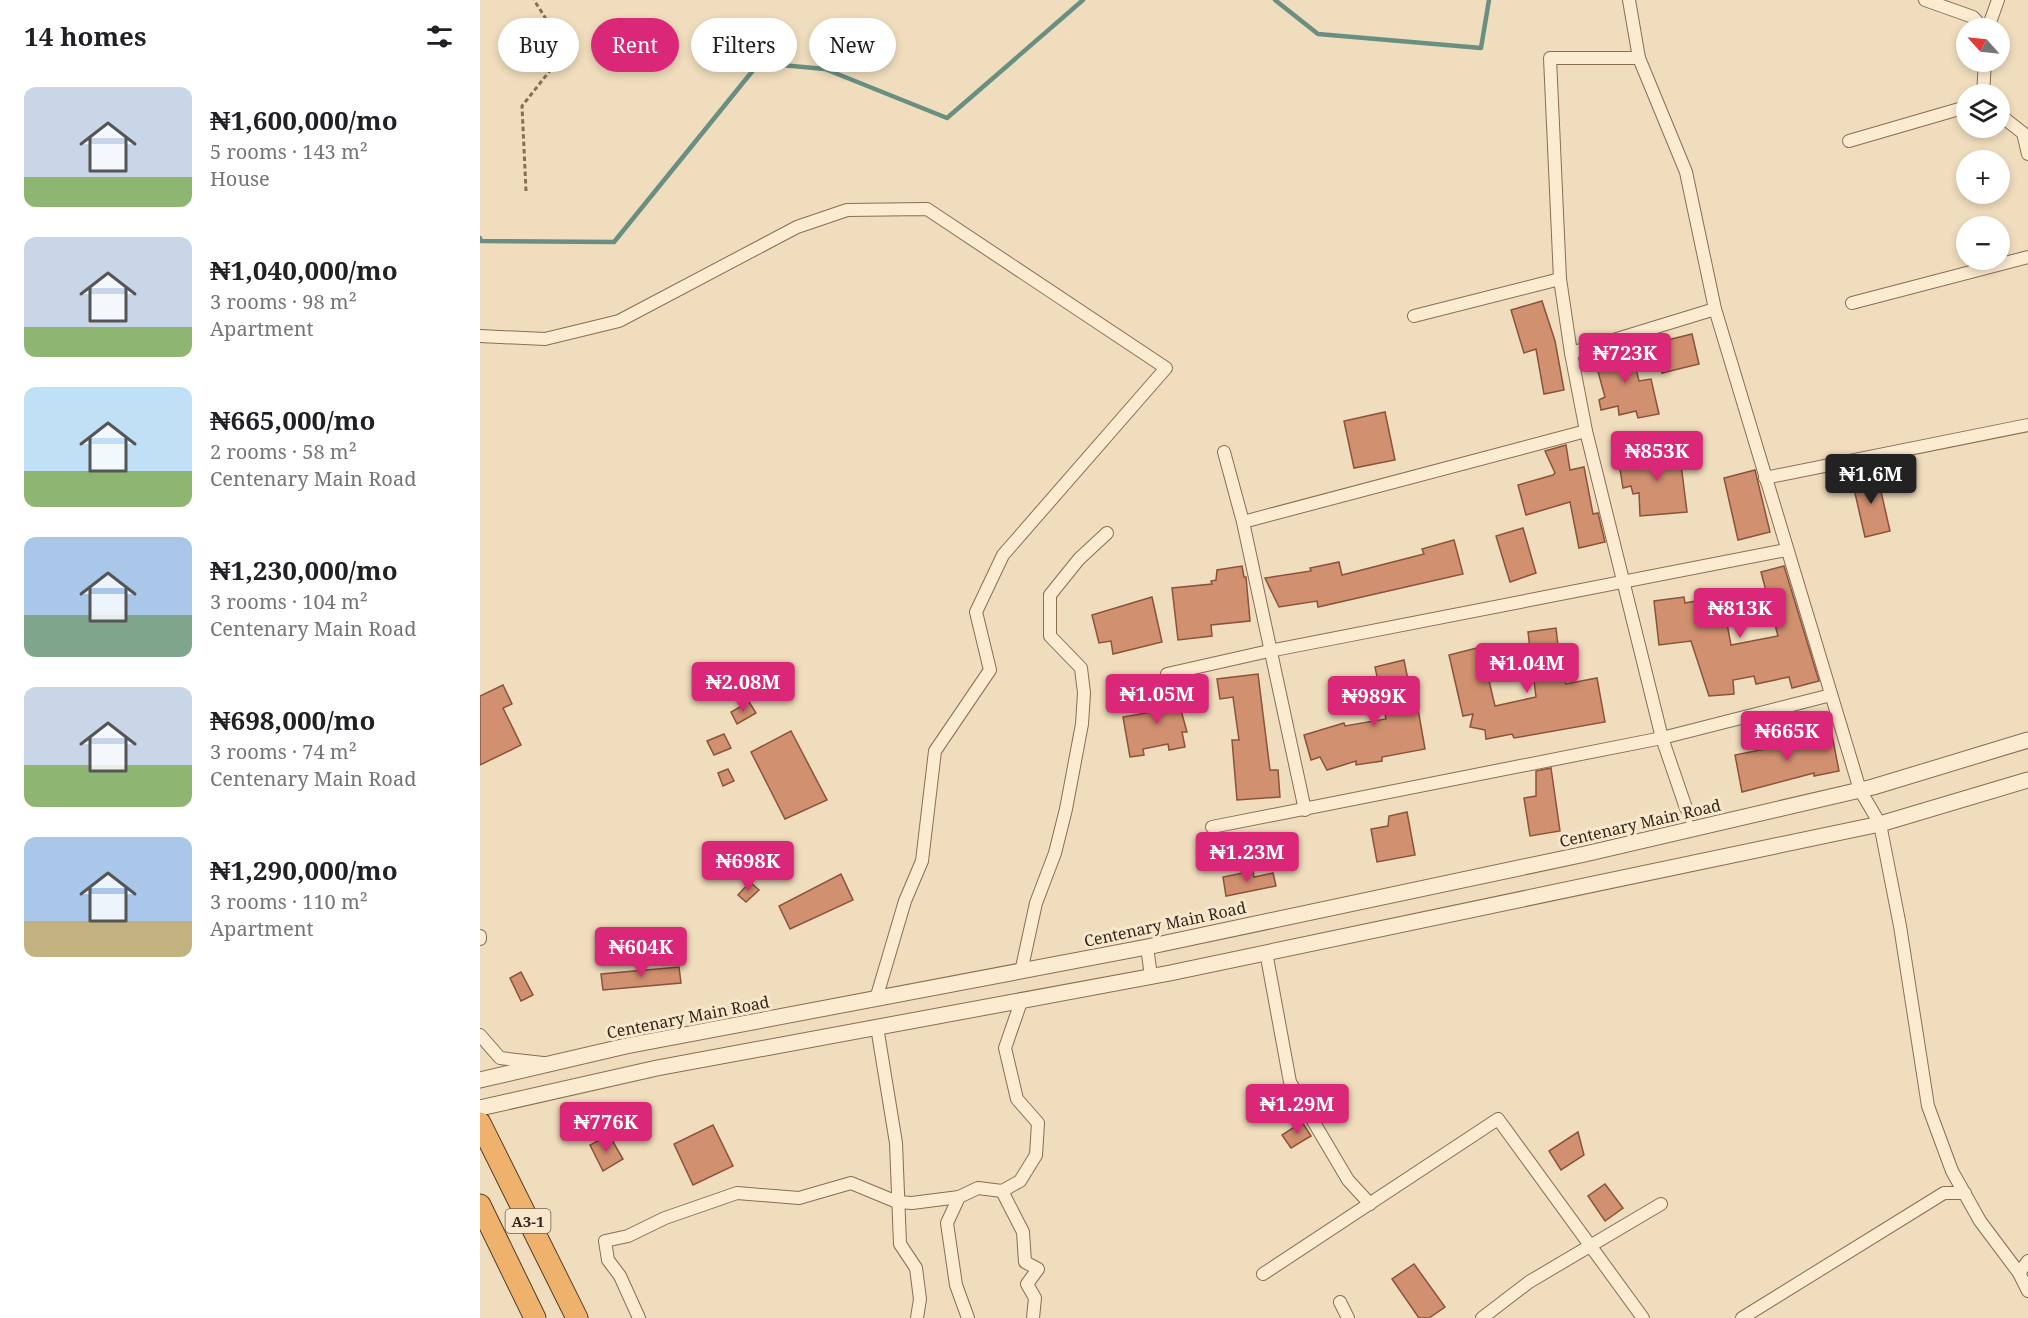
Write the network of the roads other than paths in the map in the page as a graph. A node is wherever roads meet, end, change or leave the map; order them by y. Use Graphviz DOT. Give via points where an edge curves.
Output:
graph roads {
  1 [pos="1629,0"];
  2 [pos="1925,0"];
  3 [pos="1998,0"];
  4 [pos="1974,18"];
  5 [pos="1992,18"];
  6 [pos="1639,58"];
  7 [pos="1956,110"];
  8 [pos="2010,122"];
  9 [pos="1849,141"];
  10 [pos="2028,154"];
  11 [pos="2028,257"];
  12 [pos="1560,279"];
  13 [pos="1852,303"];
  14 [pos="1714,309"];
  15 [pos="1414,316"];
  16 [pos="480,336"];
  17 [pos="1571,353"];
  18 [pos="2028,425"];
  19 [pos="1586,431"];
  20 [pos="1224,452"];
  21 [pos="1765,478"];
  22 [pos="1244,522"];
  23 [pos="1107,533"];
  24 [pos="1786,550"];
  25 [pos="1626,583"];
  26 [pos="1269,651"];
  27 [pos="1167,674"];
  28 [pos="1831,695"];
  29 [pos="1662,738"];
  30 [pos="2028,740"];
  31 [pos="2028,780"];
  32 [pos="1860,790"];
  33 [pos="1686,808"];
  34 [pos="1305,810"];
  35 [pos="1880,824"];
  36 [pos="1212,827"];
  37 [pos="1691,830"];
  38 [pos="1147,947"];
  39 [pos="1266,952"];
  40 [pos="1021,972"];
  41 [pos="1151,976"];
  42 [pos="876,999"];
  43 [pos="1022,999"];
  44 [pos="877,1027"];
  45 [pos="480,1035"];
  46 [pos="549,1064"];
  47 [pos="480,1080"];
  48 [pos="480,1108"];
  49 [pos="480,1124"];
  50 [pos="1002,1191"];
  51 [pos="1965,1193"];
  52 [pos="959,1197"];
  53 [pos="897,1202"];
  54 [pos="1370,1204"];
  55 [pos="1661,1204"];
  56 [pos="483,1218"];
  57 [pos="1591,1247"];
  58 [pos="2028,1261"];
  59 [pos="1263,1274"];
  60 [pos="2019,1274"];
  61 [pos="2028,1291"];
  62 [pos="1340,1302"];
  63 [pos="536,1318"];
  64 [pos="577,1318"];
  65 [pos="639,1318"];
  66 [pos="917,1318"];
  67 [pos="968,1318"];
  68 [pos="1033,1318"];
  69 [pos="1348,1318"];
  70 [pos="1482,1318"];
  71 [pos="1642,1318"];
  72 [pos="1742,1318"];
  1 -- 6 [label="street"];
  2 -- 4 [label="street"];
  3 -- 5 [label="street"];
  6 -- 12 [label="street" via="1550,58"];
  6 -- 14 [label="street" via="1686,172"];
  7 -- 9 [label="street"];
  8 -- 10 [label="street" via="2024,133"];
  11 -- 13 [label="street"];
  12 -- 15 [label="street"];
  12 -- 17 [label="street"];
  14 -- 17 [label="street"];
  14 -- 21 [label="street"];
  16 -- 42 [label="street" via="545,339 619,321 797,227 847,210 927,209 1166,368 1003,555 976,612 990,670 935,751 922,861 905,901"];
  17 -- 19 [label="street"];
  18 -- 21 [label="street"];
  19 -- 22 [label="street"];
  19 -- 25 [label="street"];
  20 -- 22 [label="street"];
  21 -- 24 [label="street"];
  22 -- 26 [label="street"];
  23 -- 40 [label="street" via="1050,595 1050,636 1081,668 1082,724 1066,809 1036,903"];
  24 -- 25 [label="street"];
  24 -- 28 [label="street"];
  25 -- 26 [label="street"];
  25 -- 29 [label="street"];
  26 -- 27 [label="street"];
  26 -- 34 [label="street"];
  28 -- 29 [label="street"];
  28 -- 32 [label="street"];
  29 -- 33 [label="street"];
  29 -- 34 [label="street"];
  30 -- 32 [label="street, Centenary Main Road"];
  31 -- 35 [label="street"];
  32 -- 35 [label="street"];
  32 -- 37 [label="street, Centenary Main Road"];
  33 -- 37 [label="lane"];
  34 -- 36 [label="street"];
  35 -- 39 [label="street"];
  35 -- 51 [label="street" via="1928,1106 1952,1171"];
  37 -- 38 [label="street, Centenary Main Road"];
  38 -- 40 [label="street, Centenary Main Road"];
  38 -- 41 [label="street"];
  39 -- 41 [label="street"];
  39 -- 54 [label="street" via="1290,1082 1347,1180"];
  40 -- 42 [label="street, Centenary Main Road"];
  41 -- 43 [label="street"];
  42 -- 46 [label="street, Centenary Main Road"];
  43 -- 44 [label="street"];
  43 -- 50 [label="street" via="1005,1048 1017,1099 1038,1123 1036,1155 1020,1181"];
  44 -- 48 [label="street" via="657,1068"];
  44 -- 53 [label="street" via="896,1143"];
  45 -- 46 [label="street" via="500,1058"];
  46 -- 47 [label="street, Centenary Main Road"];
  49 -- 64 [label="highway, A3-1"];
  50 -- 52 [label="street" via="978,1188"];
  50 -- 68 [label="street" via="1023,1232 1025,1262 1038,1269 1027,1284 1035,1298"];
  51 -- 60 [label="street" via="1980,1221"];
  51 -- 72 [label="street" via="1944,1193"];
  52 -- 53 [label="street"];
  52 -- 67 [label="street" via="946,1223 956,1285"];
  53 -- 65 [label="street" via="851,1183 799,1198 737,1193 665,1218 628,1236 605,1241 608,1260 620,1275"];
  53 -- 66 [label="street" via="900,1244 916,1268 920,1299"];
  54 -- 57 [label="street" via="1498,1119"];
  54 -- 59 [label="street"];
  55 -- 57 [label="street"];
  56 -- 63 [label="highway"];
  57 -- 70 [label="street" via="1529,1282"];
  57 -- 71 [label="street"];
  58 -- 60 [label="street"];
  60 -- 61 [label="street"];
  62 -- 69 [label="street"];
}
